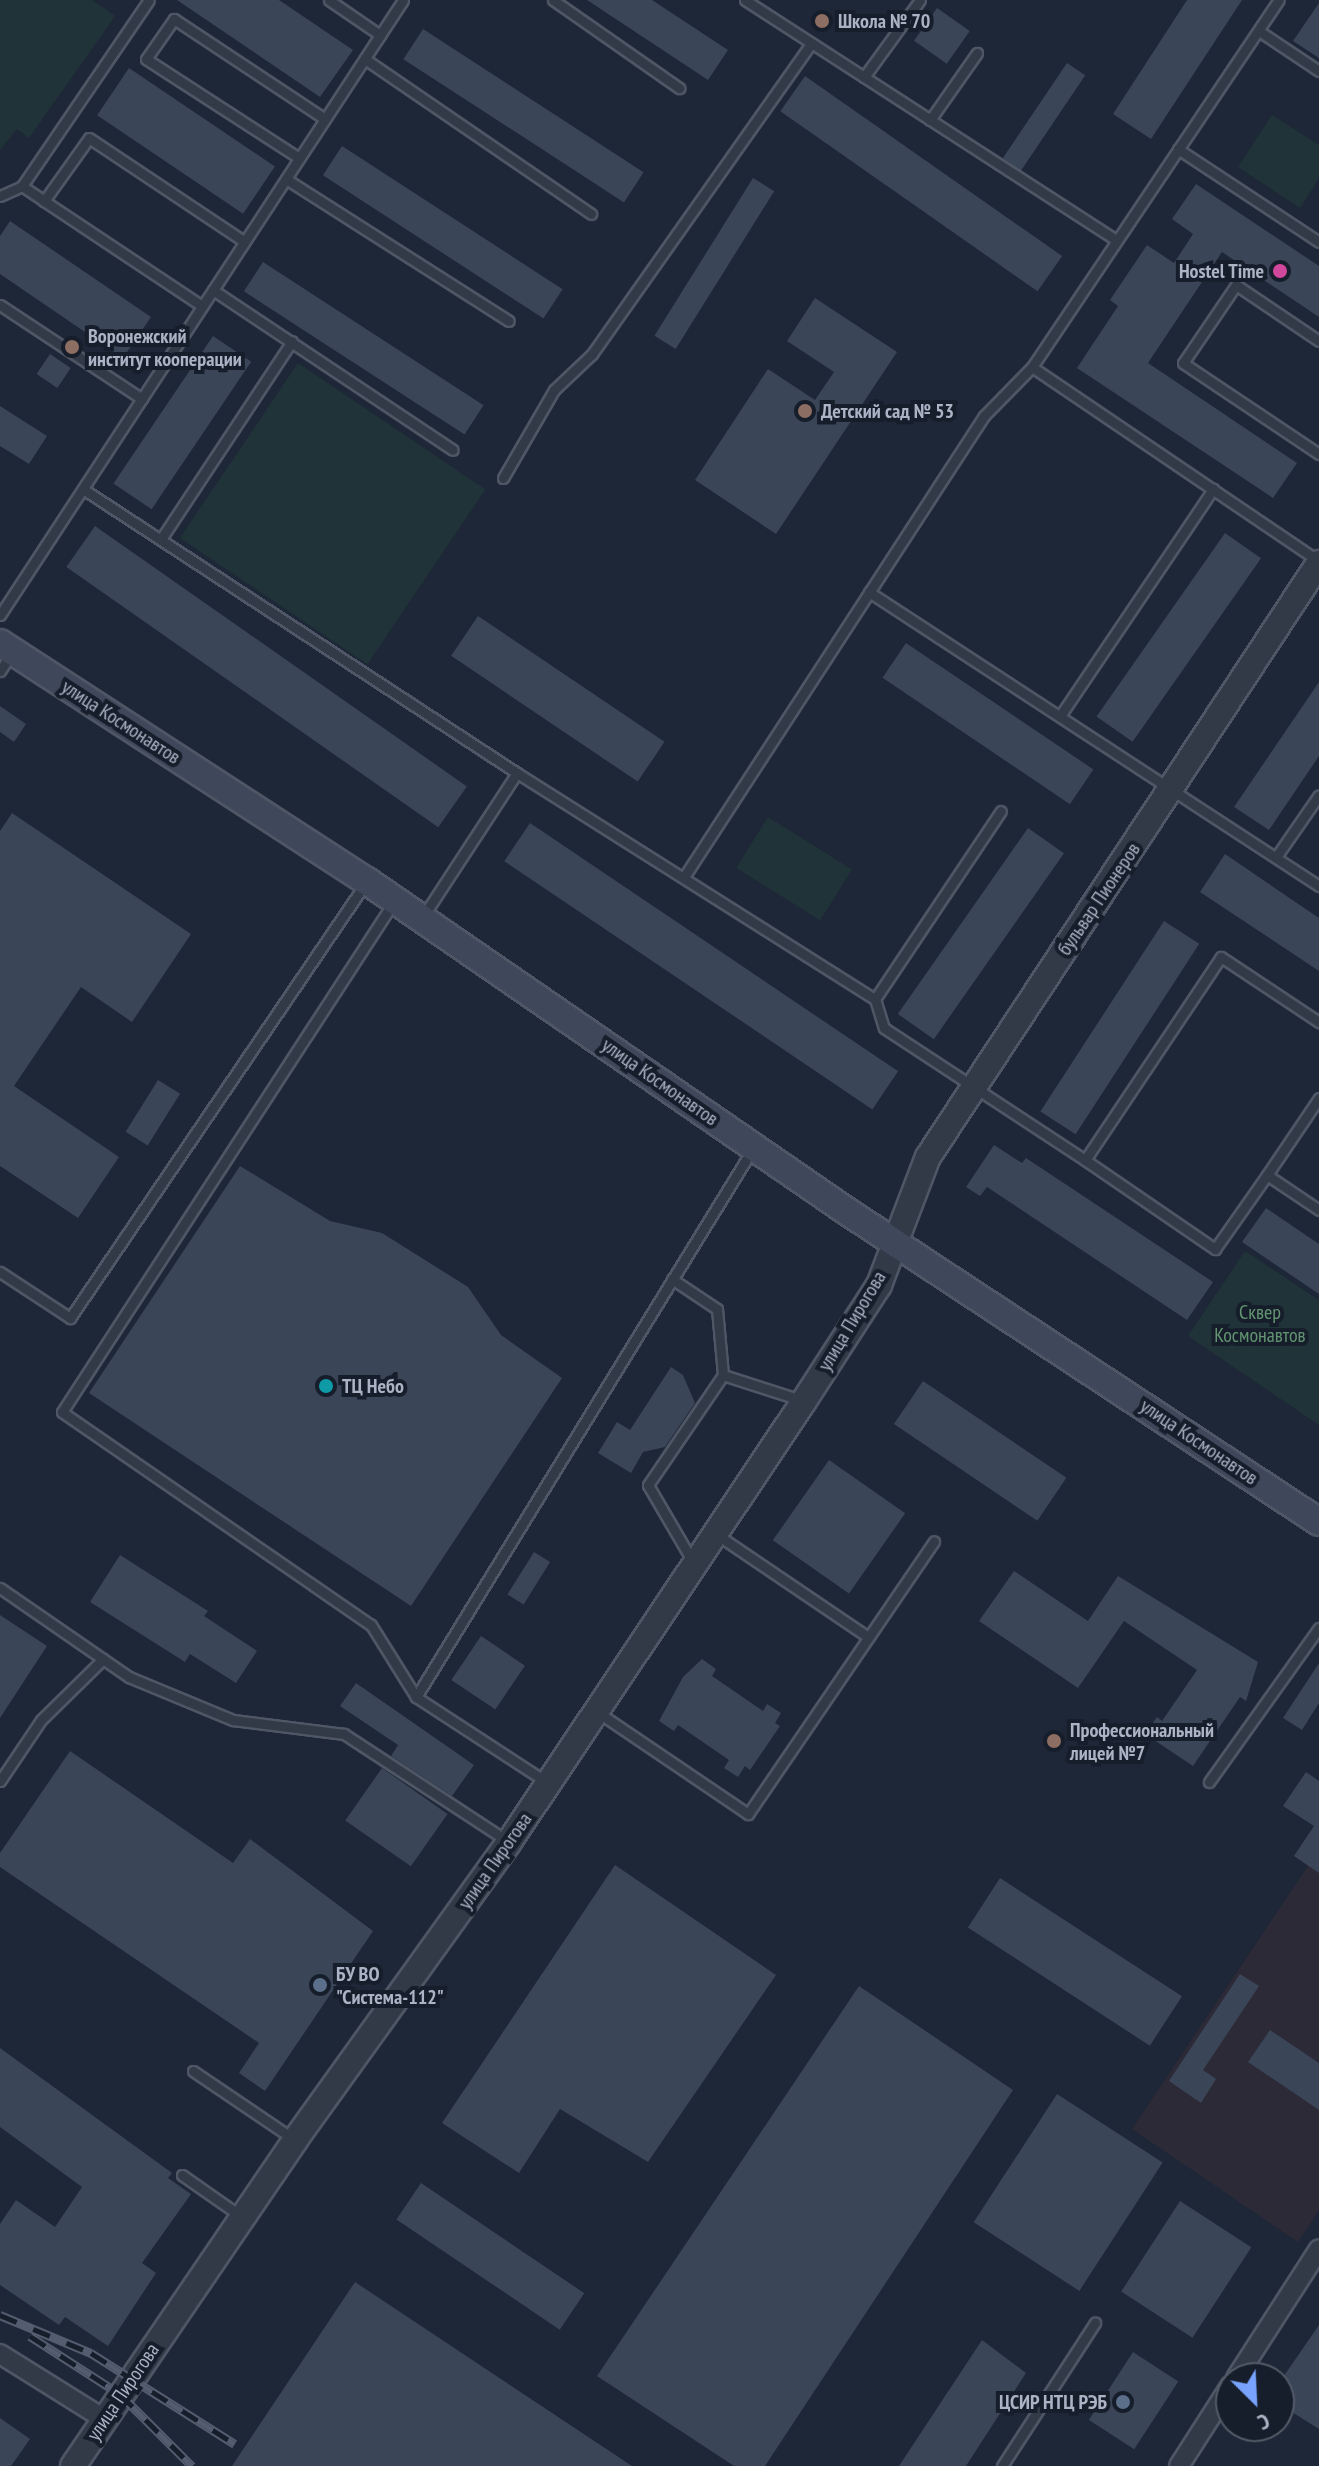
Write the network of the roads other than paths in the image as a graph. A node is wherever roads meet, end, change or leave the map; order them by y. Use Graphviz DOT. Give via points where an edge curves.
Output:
graph roads {
  1 [pos="149,0"];
  2 [pos="329,0"];
  3 [pos="553,0"];
  4 [pos="745,0"];
  5 [pos="920,0"];
  6 [pos="1279,0"];
  7 [pos="398,2"];
  8 [pos="1259,31"];
  9 [pos="380,35"];
  10 [pos="811,43"];
  11 [pos="977,53"];
  12 [pos="365,59"];
  13 [pos="1319,71"];
  14 [pos="864,77"];
  15 [pos="679,88"];
  16 [pos="325,119"];
  17 [pos="930,120"];
  18 [pos="1178,149"];
  19 [pos="299,158"];
  20 [pos="286,179"];
  21 [pos="22,186"];
  22 [pos="0,196"];
  23 [pos="44,201"];
  24 [pos="591,214"];
  25 [pos="1319,229"];
  26 [pos="1116,240"];
  27 [pos="1316,240"];
  28 [pos="245,242"];
  29 [pos="213,290"];
  30 [pos="0,305"];
  31 [pos="202,306"];
  32 [pos="509,321"];
  33 [pos="292,341"];
  34 [pos="1319,341"];
  35 [pos="1032,367"];
  36 [pos="142,399"];
  37 [pos="453,450"];
  38 [pos="1319,454"];
  39 [pos="503,478"];
  40 [pos="83,489"];
  41 [pos="1213,489"];
  42 [pos="161,539"];
  43 [pos="1319,562"];
  44 [pos="869,592"];
  45 [pos="0,615"];
  46 [pos="4,655"];
  47 [pos="1060,716"];
  48 [pos="517,773"];
  49 [pos="1171,791"];
  50 [pos="1319,795"];
  51 [pos="1001,811"];
  52 [pos="1276,857"];
  53 [pos="684,877"];
  54 [pos="367,881"];
  55 [pos="1319,886"];
  56 [pos="395,900"];
  57 [pos="422,919"];
  58 [pos="875,999"];
  59 [pos="1319,1022"];
  60 [pos="976,1085"];
  61 [pos="1319,1098"];
  62 [pos="754,1147"];
  63 [pos="1085,1160"];
  64 [pos="1267,1175"];
  65 [pos="1319,1210"];
  66 [pos="894,1243"];
  67 [pos="0,1272"];
  68 [pos="672,1279"];
  69 [pos="723,1375"];
  70 [pos="804,1401"];
  71 [pos="1319,1522"];
  72 [pos="713,1532"];
  73 [pos="934,1541"];
  74 [pos="693,1562"];
  75 [pos="0,1588"];
  76 [pos="1319,1628"];
  77 [pos="868,1637"];
  78 [pos="103,1659"];
  79 [pos="416,1697"];
  80 [pos="596,1711"];
  81 [pos="0,1781"];
  82 [pos="1209,1782"];
  83 [pos="548,1783"];
  84 [pos="509,1842"];
  85 [pos="193,2071"];
  86 [pos="295,2140"];
  87 [pos="182,2175"];
  88 [pos="242,2217"];
  89 [pos="1319,2249"];
  90 [pos="1095,2323"];
  91 [pos="0,2354"];
  92 [pos="1246,2362"];
  93 [pos="1215,2410"];
  94 [pos="104,2419"];
  95 [pos="73,2466"];
  96 [pos="1002,2466"];
  97 [pos="1179,2466"];
  1 -- 21 [label="lane"];
  2 -- 9 [label="lane"];
  3 -- 15 [label="lane"];
  4 -- 10 [label="lane"];
  5 -- 14 [label="lane"];
  6 -- 8 [label="lane"];
  7 -- 9 [label="lane"];
  8 -- 13 [label="lane"];
  8 -- 18 [label="lane"];
  9 -- 12 [label="lane"];
  10 -- 14 [label="lane"];
  10 -- 39 [label="lane" via="592,354 554,390"];
  11 -- 17 [label="lane"];
  12 -- 16 [label="lane"];
  12 -- 24 [label="lane"];
  14 -- 17 [label="lane"];
  16 -- 19 [label="lane"];
  16 -- 19 [label="lane" via="174,19 146,59"];
  17 -- 26 [label="lane"];
  18 -- 26 [label="lane"];
  18 -- 27 [label="lane"];
  19 -- 20 [label="lane"];
  20 -- 28 [label="lane"];
  20 -- 32 [label="lane"];
  21 -- 22 [label="lane"];
  21 -- 23 [label="lane"];
  23 -- 28 [label="lane" via="89,138"];
  23 -- 31 [label="lane"];
  25 -- 27 [label="lane"];
  26 -- 35 [label="lane"];
  28 -- 29 [label="lane"];
  29 -- 31 [label="lane"];
  29 -- 33 [label="lane"];
  30 -- 36 [label="lane"];
  31 -- 36 [label="lane"];
  33 -- 37 [label="lane"];
  33 -- 42 [label="lane"];
  34 -- 38 [label="lane" via="1236,285 1183,363"];
  35 -- 41 [label="lane"];
  35 -- 44 [label="lane" via="984,416"];
  36 -- 40 [label="lane"];
  40 -- 42 [label="lane"];
  40 -- 45 [label="lane"];
  41 -- 43 [label="lane"];
  41 -- 47 [label="lane"];
  42 -- 48 [label="lane"];
  43 -- 49 [label="street, бульвар Пионеров"];
  44 -- 47 [label="lane"];
  44 -- 53 [label="lane"];
  46 -- 54 [label="main road, улица Космонавтов"];
  47 -- 49 [label="lane"];
  48 -- 53 [label="lane"];
  48 -- 57 [label="lane"];
  49 -- 52 [label="lane"];
  49 -- 60 [label="street, бульвар Пионеров"];
  50 -- 52 [label="lane"];
  51 -- 58 [label="lane"];
  52 -- 55 [label="lane"];
  53 -- 58 [label="lane"];
  54 -- 56 [label="main road, улица Космонавтов"];
  54 -- 67 [label="lane" via="70,1318"];
  56 -- 57 [label="main road, улица Космонавтов"];
  56 -- 79 [label="lane" via="62,1412 371,1625"];
  57 -- 62 [label="main road, улица Космонавтов"];
  58 -- 60 [label="lane" via="884,1028"];
  59 -- 63 [label="lane" via="1221,957"];
  60 -- 63 [label="lane"];
  60 -- 66 [label="street, бульвар Пионеров" via="928,1157"];
  61 -- 64 [label="lane"];
  62 -- 66 [label="main road, улица Космонавтов"];
  62 -- 68 [label="lane"];
  63 -- 64 [label="lane" via="1215,1249"];
  64 -- 65 [label="lane"];
  66 -- 70 [label="street, улица Пирогова" via="879,1285"];
  66 -- 71 [label="main road, улица Космонавтов"];
  68 -- 69 [label="lane" via="717,1309"];
  68 -- 79 [label="lane"];
  69 -- 70 [label="lane"];
  69 -- 74 [label="lane" via="648,1485"];
  70 -- 72 [label="street, улица Пирогова"];
  72 -- 74 [label="street, улица Пирогова"];
  72 -- 77 [label="lane"];
  73 -- 77 [label="lane"];
  74 -- 80 [label="street, улица Пирогова"];
  75 -- 78 [label="lane"];
  76 -- 82 [label="lane"];
  77 -- 80 [label="lane" via="748,1814"];
  78 -- 81 [label="lane" via="41,1720"];
  78 -- 84 [label="lane" via="129,1677 233,1720 344,1734"];
  79 -- 83 [label="lane"];
  80 -- 83 [label="street, улица Пирогова"];
  83 -- 84 [label="street, улица Пирогова"];
  84 -- 86 [label="street, улица Пирогова"];
  85 -- 86 [label="lane"];
  86 -- 88 [label="street, улица Пирогова"];
  87 -- 88 [label="lane"];
  88 -- 94 [label="street, улица Пирогова"];
  89 -- 92 [label="street"];
  90 -- 96 [label="lane"];
  91 -- 94 [label="street"];
  93 -- 97 [label="street"];
  94 -- 95 [label="street, улица Пирогова"];
}
